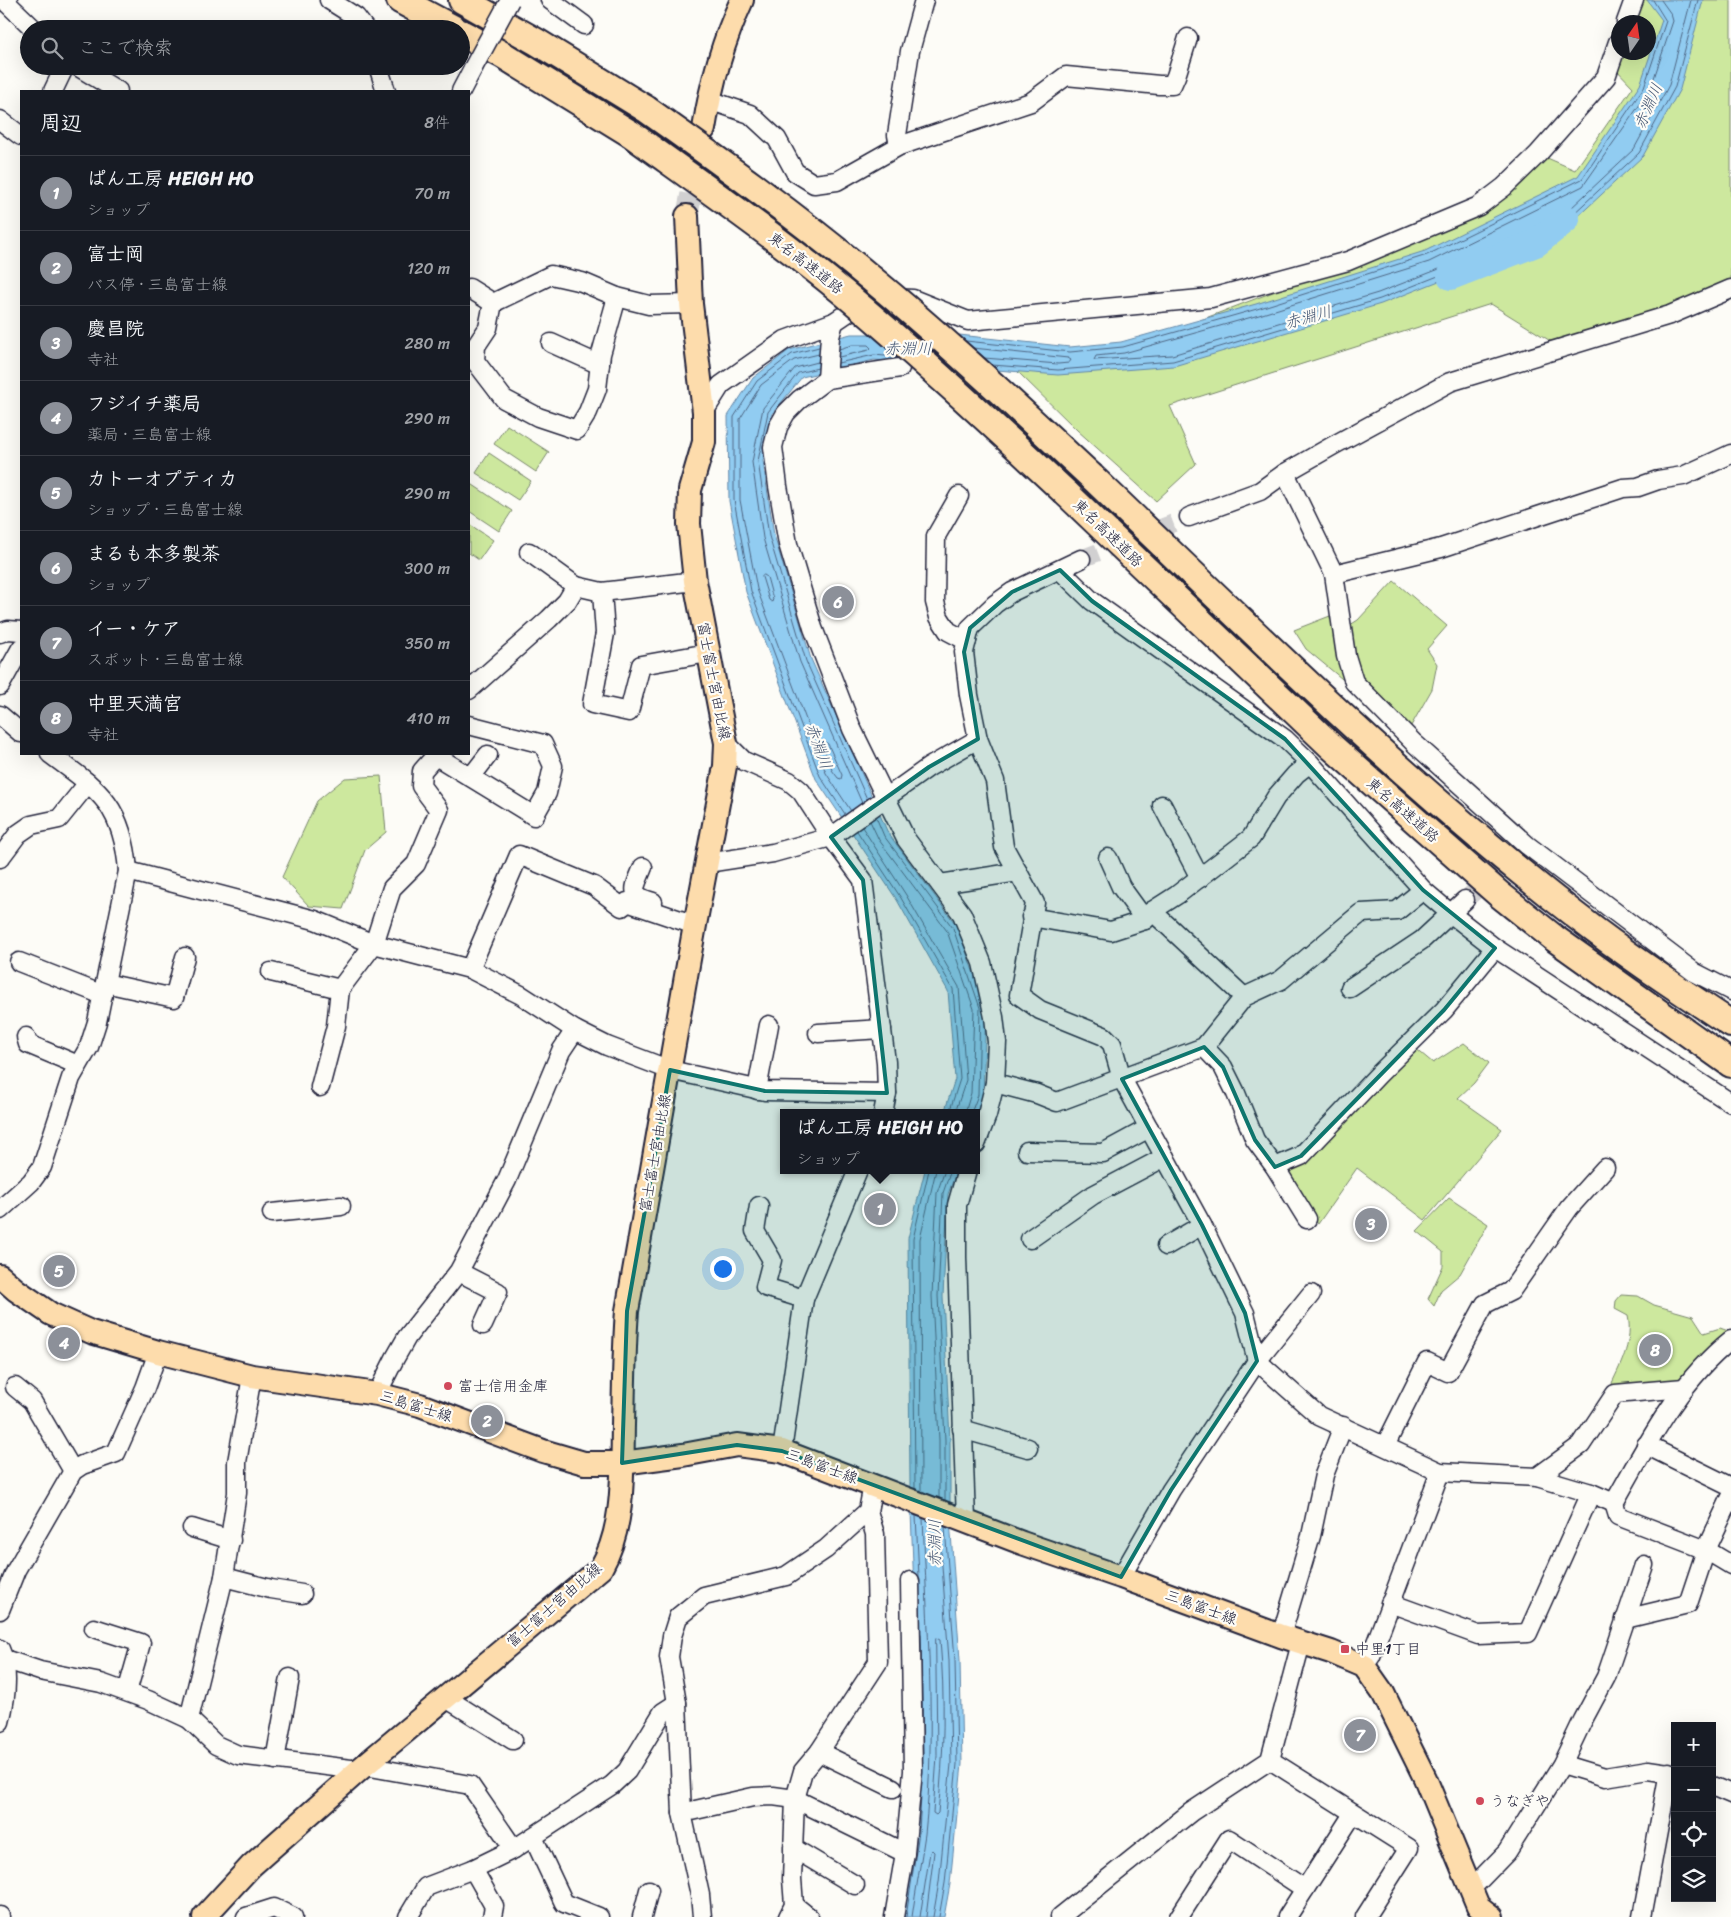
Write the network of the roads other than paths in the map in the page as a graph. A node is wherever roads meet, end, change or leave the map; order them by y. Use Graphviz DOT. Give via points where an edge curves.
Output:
graph roads {
  1 [pos="8,0"];
  2 [pos="329,0"];
  3 [pos="400,0"];
  4 [pos="462,0"];
  5 [pos="510,0"];
  6 [pos="550,0"];
  7 [pos="742,0"];
  8 [pos="924,0"];
  9 [pos="1634,0"];
  10 [pos="1629,15"];
  11 [pos="25,20"];
  12 [pos="358,20"];
  13 [pos="437,20"];
  14 [pos="584,25"];
  15 [pos="470,38"];
  16 [pos="1188,38"];
  17 [pos="1612,60"];
  18 [pos="61,75"];
  19 [pos="91,75"];
  20 [pos="381,75"];
  21 [pos="470,75"];
  22 [pos="470,75"];
  23 [pos="53,90"];
  24 [pos="116,90"];
  25 [pos="386,90"];
  26 [pos="461,90"];
  27 [pos="709,100"];
  28 [pos="0,120"];
  29 [pos="704,129"];
  30 [pos="20,135"];
  31 [pos="899,146"];
  32 [pos="687,216"];
  33 [pos="470,289"];
  34 [pos="1731,289"];
  35 [pos="616,297"];
  36 [pos="493,303"];
  37 [pos="691,304"];
  38 [pos="832,330"];
  39 [pos="551,343"];
  40 [pos="600,365"];
  41 [pos="900,368"];
  42 [pos="827,379"];
  43 [pos="704,412"];
  44 [pos="1731,454"];
  45 [pos="1285,473"];
  46 [pos="959,496"];
  47 [pos="1189,516"];
  48 [pos="529,552"];
  49 [pos="1081,559"];
  50 [pos="1060,570"];
  51 [pos="1334,574"];
  52 [pos="695,581"];
  53 [pos="576,586"];
  54 [pos="602,592"];
  55 [pos="20,631"];
  56 [pos="0,633"];
  57 [pos="967,641"];
  58 [pos="20,650"];
  59 [pos="708,653"];
  60 [pos="0,686"];
  61 [pos="470,689"];
  62 [pos="0,715"];
  63 [pos="470,724"];
  64 [pos="20,732"];
  65 [pos="978,739"];
  66 [pos="726,743"];
  67 [pos="51,755"];
  68 [pos="436,755"];
  69 [pos="488,755"];
  70 [pos="1310,763"];
  71 [pos="471,777"];
  72 [pos="88,783"];
  73 [pos="885,798"];
  74 [pos="1162,805"];
  75 [pos="830,837"];
  76 [pos="0,858"];
  77 [pos="1108,858"];
  78 [pos="707,863"];
  79 [pos="643,867"];
  80 [pos="128,871"];
  81 [pos="1018,872"];
  82 [pos="1200,878"];
  83 [pos="940,884"];
  84 [pos="1423,890"];
  85 [pos="1465,900"];
  86 [pos="1450,913"];
  87 [pos="1149,915"];
  88 [pos="1031,917"];
  89 [pos="696,920"];
  90 [pos="374,944"];
  91 [pos="1495,948"];
  92 [pos="185,957"];
  93 [pos="19,962"];
  94 [pos="470,969"];
  95 [pos="271,972"];
  96 [pos="1350,988"];
  97 [pos="104,989"];
  98 [pos="340,989"];
  99 [pos="1731,991"];
  100 [pos="1244,997"];
  101 [pos="1731,1024"];
  102 [pos="769,1025"];
  103 [pos="882,1028"];
  104 [pos="575,1030"];
  105 [pos="818,1033"];
  106 [pos="26,1037"];
  107 [pos="1204,1047"];
  108 [pos="1731,1064"];
  109 [pos="78,1066"];
  110 [pos="670,1070"];
  111 [pos="1122,1079"];
  112 [pos="995,1083"];
  113 [pos="320,1087"];
  114 [pos="757,1090"];
  115 [pos="887,1093"];
  116 [pos="1731,1103"];
  117 [pos="884,1109"];
  118 [pos="1149,1128"];
  119 [pos="980,1133"];
  120 [pos="1027,1151"];
  121 [pos="1165,1157"];
  122 [pos="1275,1167"];
  123 [pos="1605,1168"];
  124 [pos="856,1174"];
  125 [pos="966,1174"];
  126 [pos="341,1206"];
  127 [pos="759,1206"];
  128 [pos="0,1210"];
  129 [pos="272,1213"];
  130 [pos="1307,1219"];
  131 [pos="1202,1225"];
  132 [pos="1030,1239"];
  133 [pos="1166,1246"];
  134 [pos="459,1272"];
  135 [pos="0,1276"];
  136 [pos="1311,1294"];
  137 [pos="804,1298"];
  138 [pos="483,1325"];
  139 [pos="1731,1340"];
  140 [pos="158,1352"];
  141 [pos="1257,1361"];
  142 [pos="252,1376"];
  143 [pos="15,1387"];
  144 [pos="1684,1388"];
  145 [pos="377,1394"];
  146 [pos="1343,1426"];
  147 [pos="962,1429"];
  148 [pos="1646,1445"];
  149 [pos="1385,1446"];
  150 [pos="1028,1448"];
  151 [pos="782,1451"];
  152 [pos="622,1463"];
  153 [pos="73,1471"];
  154 [pos="1440,1472"];
  155 [pos="1538,1476"];
  156 [pos="873,1485"];
  157 [pos="1731,1487"];
  158 [pos="1591,1493"];
  159 [pos="1731,1497"];
  160 [pos="1614,1503"];
  161 [pos="868,1511"];
  162 [pos="964,1521"];
  163 [pos="192,1528"];
  164 [pos="231,1540"];
  165 [pos="1706,1550"];
  166 [pos="1644,1565"];
  167 [pos="1731,1566"];
  168 [pos="224,1577"];
  169 [pos="1121,1577"];
  170 [pos="910,1581"];
  171 [pos="302,1594"];
  172 [pos="1390,1603"];
  173 [pos="0,1610"];
  174 [pos="1625,1619"];
  175 [pos="94,1628"];
  176 [pos="1291,1640"];
  177 [pos="2,1654"];
  178 [pos="1364,1666"];
  179 [pos="290,1678"];
  180 [pos="126,1692"];
  181 [pos="446,1698"];
  182 [pos="677,1703"];
  183 [pos="189,1720"];
  184 [pos="0,1722"];
  185 [pos="513,1740"];
  186 [pos="819,1752"];
  187 [pos="274,1760"];
  188 [pos="1270,1760"];
  189 [pos="1562,1764"];
  190 [pos="362,1768"];
  191 [pos="1671,1773"];
  192 [pos="1671,1778"];
  193 [pos="893,1788"];
  194 [pos="1716,1788"];
  195 [pos="1731,1794"];
  196 [pos="795,1799"];
  197 [pos="682,1812"];
  198 [pos="1353,1814"];
  199 [pos="533,1837"];
  200 [pos="793,1848"];
  201 [pos="514,1849"];
  202 [pos="905,1853"];
  203 [pos="473,1869"];
  204 [pos="854,1885"];
  205 [pos="649,1890"];
  206 [pos="1305,1890"];
  207 [pos="1478,1909"];
  208 [pos="791,1911"];
  209 [pos="292,1916"];
  210 [pos="204,1917"];
  211 [pos="246,1917"];
  212 [pos="408,1917"];
  213 [pos="492,1917"];
  214 [pos="599,1917"];
  215 [pos="642,1917"];
  216 [pos="702,1917"];
  217 [pos="809,1917"];
  218 [pos="894,1917"];
  219 [pos="1060,1917"];
  220 [pos="1180,1917"];
  221 [pos="1287,1917"];
  222 [pos="1364,1917"];
  223 [pos="1642,1917"];
  1 -- 11 [label="street" via="8,4"];
  2 -- 12 [label="street"];
  3 -- 13 [label="highway"];
  4 -- 101 [label="highway, 東名高速道路, bridge" via="646,109 763,192 866,274 964,358 1399,767 1576,916 1650,971"];
  5 -- 21 [label="street, bridge"];
  6 -- 14 [label="street"];
  7 -- 27 [label="main road" via="722,48"];
  8 -- 31 [label="street" via="910,51 897,135"];
  9 -- 10 [label="street"];
  15 -- 108 [label="highway, 東名高速道路, bridge" via="631,134 748,218 843,293 943,378 1332,747 1500,895 1554,938"];
  16 -- 31 [label="street" via="1172,85 1066,76 1031,102"];
  17 -- 38 [label="street" via="1606,77 1504,187 1479,206 1348,261 1211,298 968,322 913,299 871,297"];
  18 -- 23 [label="street"];
  19 -- 24 [label="street"];
  20 -- 25 [label="street"];
  22 -- 26 [label="street, bridge"];
  27 -- 29 [label="main road"];
  27 -- 31 [label="street" via="750,114 777,138 795,172 814,184 837,181"];
  28 -- 30 [label="street"];
  32 -- 37 [label="main road, 富士富士宮由比線"];
  33 -- 36 [label="street"];
  34 -- 45 [label="street" via="1670,315 1450,382"];
  35 -- 36 [label="street" via="582,282 551,275"];
  35 -- 37 [label="street" via="649,305"];
  35 -- 40 [label="street"];
  36 -- 40 [label="street" via="488,328 476,346 475,361 504,399 538,417 577,430 597,389"];
  37 -- 43 [label="main road, 富士富士宮由比線"];
  38 -- 42 [label="street"];
  38 -- 43 [label="street" via="785,340 721,385"];
  39 -- 40 [label="street"];
  41 -- 42 [label="street"];
  42 -- 73 [label="street" via="799,400 778,427 773,448 778,486 788,544 813,628 852,729"];
  43 -- 52 [label="main road, 富士富士宮由比線" via="704,442 690,490 689,524"];
  44 -- 51 [label="street" via="1683,476 1622,488 1442,548"];
  45 -- 47 [label="street" via="1260,491"];
  45 -- 51 [label="street"];
  46 -- 57 [label="street" via="936,536 935,602 948,631"];
  48 -- 53 [label="street"];
  49 -- 50 [label="street"];
  50 -- 57 [label="street" via="1012,592 995,604 970,628"];
  50 -- 70 [label="street" via="1092,601 1285,739"];
  51 -- 99 [label="street" via="1346,656 1354,682 1414,743 1527,845 1694,972"];
  52 -- 54 [label="street"];
  52 -- 59 [label="main road, 富士富士宮由比線"];
  53 -- 54 [label="street"];
  53 -- 61 [label="street" via="567,601 549,619"];
  54 -- 59 [label="street" via="605,633 592,704 629,712 640,666"];
  55 -- 56 [label="street"];
  57 -- 65 [label="street" via="964,652"];
  58 -- 60 [label="street"];
  59 -- 66 [label="main road, 富士富士宮由比線"];
  62 -- 64 [label="street"];
  63 -- 71 [label="street" via="543,744 553,766 547,793 534,816"];
  65 -- 73 [label="street"];
  65 -- 81 [label="street" via="995,781 1004,846"];
  66 -- 75 [label="street" via="744,761 789,780 801,791"];
  66 -- 78 [label="main road, 富士富士宮由比線" via="726,766"];
  67 -- 72 [label="street"];
  68 -- 71 [label="street"];
  68 -- 90 [label="street" via="422,771 421,786 439,810 416,864 392,888"];
  69 -- 71 [label="street"];
  70 -- 82 [label="street" via="1276,797 1251,838"];
  70 -- 84 [label="street"];
  72 -- 76 [label="street" via="59,819 31,825 18,834"];
  72 -- 80 [label="street" via="103,797 118,820"];
  73 -- 75 [label="street"];
  73 -- 83 [label="street" via="906,839"];
  74 -- 82 [label="street"];
  75 -- 78 [label="street" via="773,853"];
  75 -- 103 [label="street" via="863,880"];
  77 -- 87 [label="street" via="1120,887"];
  78 -- 89 [label="main road, 富士富士宮由比線"];
  79 -- 89 [label="street" via="634,889 640,898"];
  80 -- 90 [label="street" via="315,920"];
  80 -- 97 [label="street"];
  81 -- 83 [label="street"];
  81 -- 88 [label="street" via="1035,903"];
  82 -- 87 [label="street"];
  83 -- 112 [label="street" via="962,914 982,963 994,1017"];
  84 -- 86 [label="street"];
  84 -- 100 [label="street" via="1397,911 1361,913 1282,980"];
  85 -- 86 [label="street"];
  86 -- 91 [label="street"];
  86 -- 96 [label="street" via="1422,940"];
  87 -- 88 [label="street" via="1111,931"];
  87 -- 100 [label="street"];
  88 -- 111 [label="street" via="1019,995 1040,1010 1104,1036 1112,1044"];
  89 -- 94 [label="street" via="627,902 622,907 594,886 519,855"];
  89 -- 110 [label="main road, 富士富士宮由比線"];
  90 -- 94 [label="street"];
  90 -- 98 [label="street"];
  91 -- 116 [label="street"];
  91 -- 122 [label="street" via="1444,1010 1301,1156"];
  92 -- 97 [label="street" via="174,998"];
  93 -- 97 [label="street"];
  94 -- 104 [label="street" via="522,996"];
  95 -- 98 [label="street"];
  97 -- 109 [label="street" via="98,1022"];
  98 -- 113 [label="street" via="336,1026"];
  100 -- 107 [label="street"];
  102 -- 114 [label="street"];
  103 -- 105 [label="street"];
  103 -- 115 [label="street"];
  104 -- 110 [label="street"];
  104 -- 134 [label="street" via="561,1051 507,1180"];
  106 -- 109 [label="street" via="28,1044"];
  107 -- 111 [label="street"];
  107 -- 122 [label="street" via="1223,1067 1256,1140"];
  109 -- 128 [label="street" via="70,1078 42,1167 31,1182"];
  110 -- 114 [label="street"];
  110 -- 152 [label="main road, 富士富士宮由比線" via="627,1310"];
  111 -- 112 [label="street" via="1057,1102"];
  111 -- 118 [label="street"];
  112 -- 119 [label="street"];
  114 -- 115 [label="street"];
  115 -- 117 [label="street"];
  118 -- 120 [label="street" via="1103,1153"];
  118 -- 121 [label="street"];
  121 -- 131 [label="street"];
  121 -- 132 [label="street" via="1093,1195"];
  122 -- 130 [label="street"];
  123 -- 149 [label="street" via="1569,1208 1511,1291 1485,1304 1448,1372 1427,1362"];
  124 -- 137 [label="street"];
  125 -- 147 [label="street" via="957,1205"];
  126 -- 129 [label="street"];
  127 -- 137 [label="street" via="755,1231 772,1260 765,1287"];
  131 -- 133 [label="street"];
  131 -- 141 [label="street" via="1245,1312"];
  134 -- 138 [label="street" via="498,1292"];
  134 -- 145 [label="street" via="407,1337"];
  135 -- 140 [label="main road, 三島富士線" via="51,1314 91,1332"];
  136 -- 141 [label="street"];
  137 -- 151 [label="street"];
  139 -- 144 [label="street" via="1712,1355"];
  140 -- 142 [label="main road, 三島富士線"];
  140 -- 153 [label="street" via="146,1388 116,1453"];
  141 -- 146 [label="street" via="1319,1416"];
  141 -- 169 [label="street" via="1171,1490"];
  142 -- 145 [label="main road, 三島富士線"];
  142 -- 164 [label="street" via="237,1462 238,1493"];
  143 -- 153 [label="street" via="32,1401"];
  144 -- 148 [label="street"];
  144 -- 155 [label="street" via="1615,1394 1581,1445"];
  145 -- 152 [label="main road, 三島富士線" via="420,1405 584,1463"];
  146 -- 149 [label="street"];
  146 -- 176 [label="street" via="1324,1475"];
  147 -- 150 [label="street"];
  147 -- 162 [label="street"];
  148 -- 157 [label="street"];
  148 -- 160 [label="street"];
  149 -- 154 [label="street"];
  151 -- 152 [label="main road, 三島富士線" via="737,1445"];
  151 -- 156 [label="main road, 三島富士線"];
  152 -- 181 [label="main road, 富士富士宮由比線" via="618,1513 610,1552 601,1568"];
  153 -- 173 [label="street" via="16,1570"];
  154 -- 155 [label="street"];
  154 -- 172 [label="street"];
  155 -- 158 [label="street"];
  156 -- 161 [label="street"];
  156 -- 162 [label="main road, 三島富士線"];
  158 -- 160 [label="street"];
  158 -- 172 [label="street" via="1528,1633 1478,1635"];
  159 -- 165 [label="street"];
  160 -- 165 [label="street" via="1618,1516"];
  161 -- 182 [label="street" via="826,1549 786,1576 704,1596 679,1615 669,1657"];
  161 -- 186 [label="street" via="875,1534 878,1662"];
  162 -- 169 [label="main road, 三島富士線"];
  163 -- 164 [label="street"];
  164 -- 168 [label="street"];
  165 -- 167 [label="street"];
  165 -- 174 [label="street" via="1688,1604"];
  166 -- 174 [label="street"];
  168 -- 171 [label="street"];
  168 -- 183 [label="street"];
  169 -- 176 [label="main road, 三島富士線"];
  170 -- 202 [label="street" via="913,1771"];
  172 -- 178 [label="street" via="1371,1656"];
  174 -- 189 [label="street" via="1606,1677"];
  175 -- 180 [label="street" via="142,1642"];
  176 -- 178 [label="main road, 三島富士線"];
  176 -- 188 [label="street"];
  177 -- 180 [label="street" via="40,1671 101,1683"];
  177 -- 184 [label="street" via="6,1700"];
  178 -- 207 [label="main road" via="1383,1693 1424,1778"];
  179 -- 187 [label="street"];
  180 -- 183 [label="street"];
  181 -- 185 [label="street"];
  181 -- 190 [label="main road, 富士富士宮由比線"];
  182 -- 197 [label="street"];
  182 -- 199 [label="street" via="663,1712 627,1771"];
  183 -- 187 [label="street" via="216,1745 238,1756"];
  186 -- 193 [label="street"];
  186 -- 196 [label="street" via="804,1771"];
  187 -- 190 [label="street"];
  188 -- 198 [label="street"];
  188 -- 219 [label="street" via="1191,1812"];
  189 -- 191 [label="street" via="1605,1777 1648,1770"];
  189 -- 207 [label="street" via="1507,1852"];
  190 -- 201 [label="street" via="470,1784"];
  190 -- 210 [label="main road, 富士富士宮由比線" via="251,1866"];
  192 -- 223 [label="street"];
  194 -- 195 [label="street"];
  196 -- 197 [label="street" via="753,1797"];
  196 -- 200 [label="street"];
  196 -- 202 [label="street"];
  197 -- 216 [label="street"];
  198 -- 206 [label="street"];
  198 -- 222 [label="street" via="1409,1848"];
  199 -- 201 [label="street"];
  199 -- 214 [label="street" via="564,1903"];
  200 -- 204 [label="street"];
  200 -- 208 [label="street"];
  201 -- 203 [label="street"];
  202 -- 218 [label="street"];
  203 -- 212 [label="street" via="426,1887"];
  203 -- 213 [label="street" via="494,1906"];
  205 -- 215 [label="street"];
  206 -- 220 [label="street" via="1229,1839"];
  206 -- 221 [label="street"];
  208 -- 217 [label="street"];
  209 -- 211 [label="street" via="274,1908"];
}
